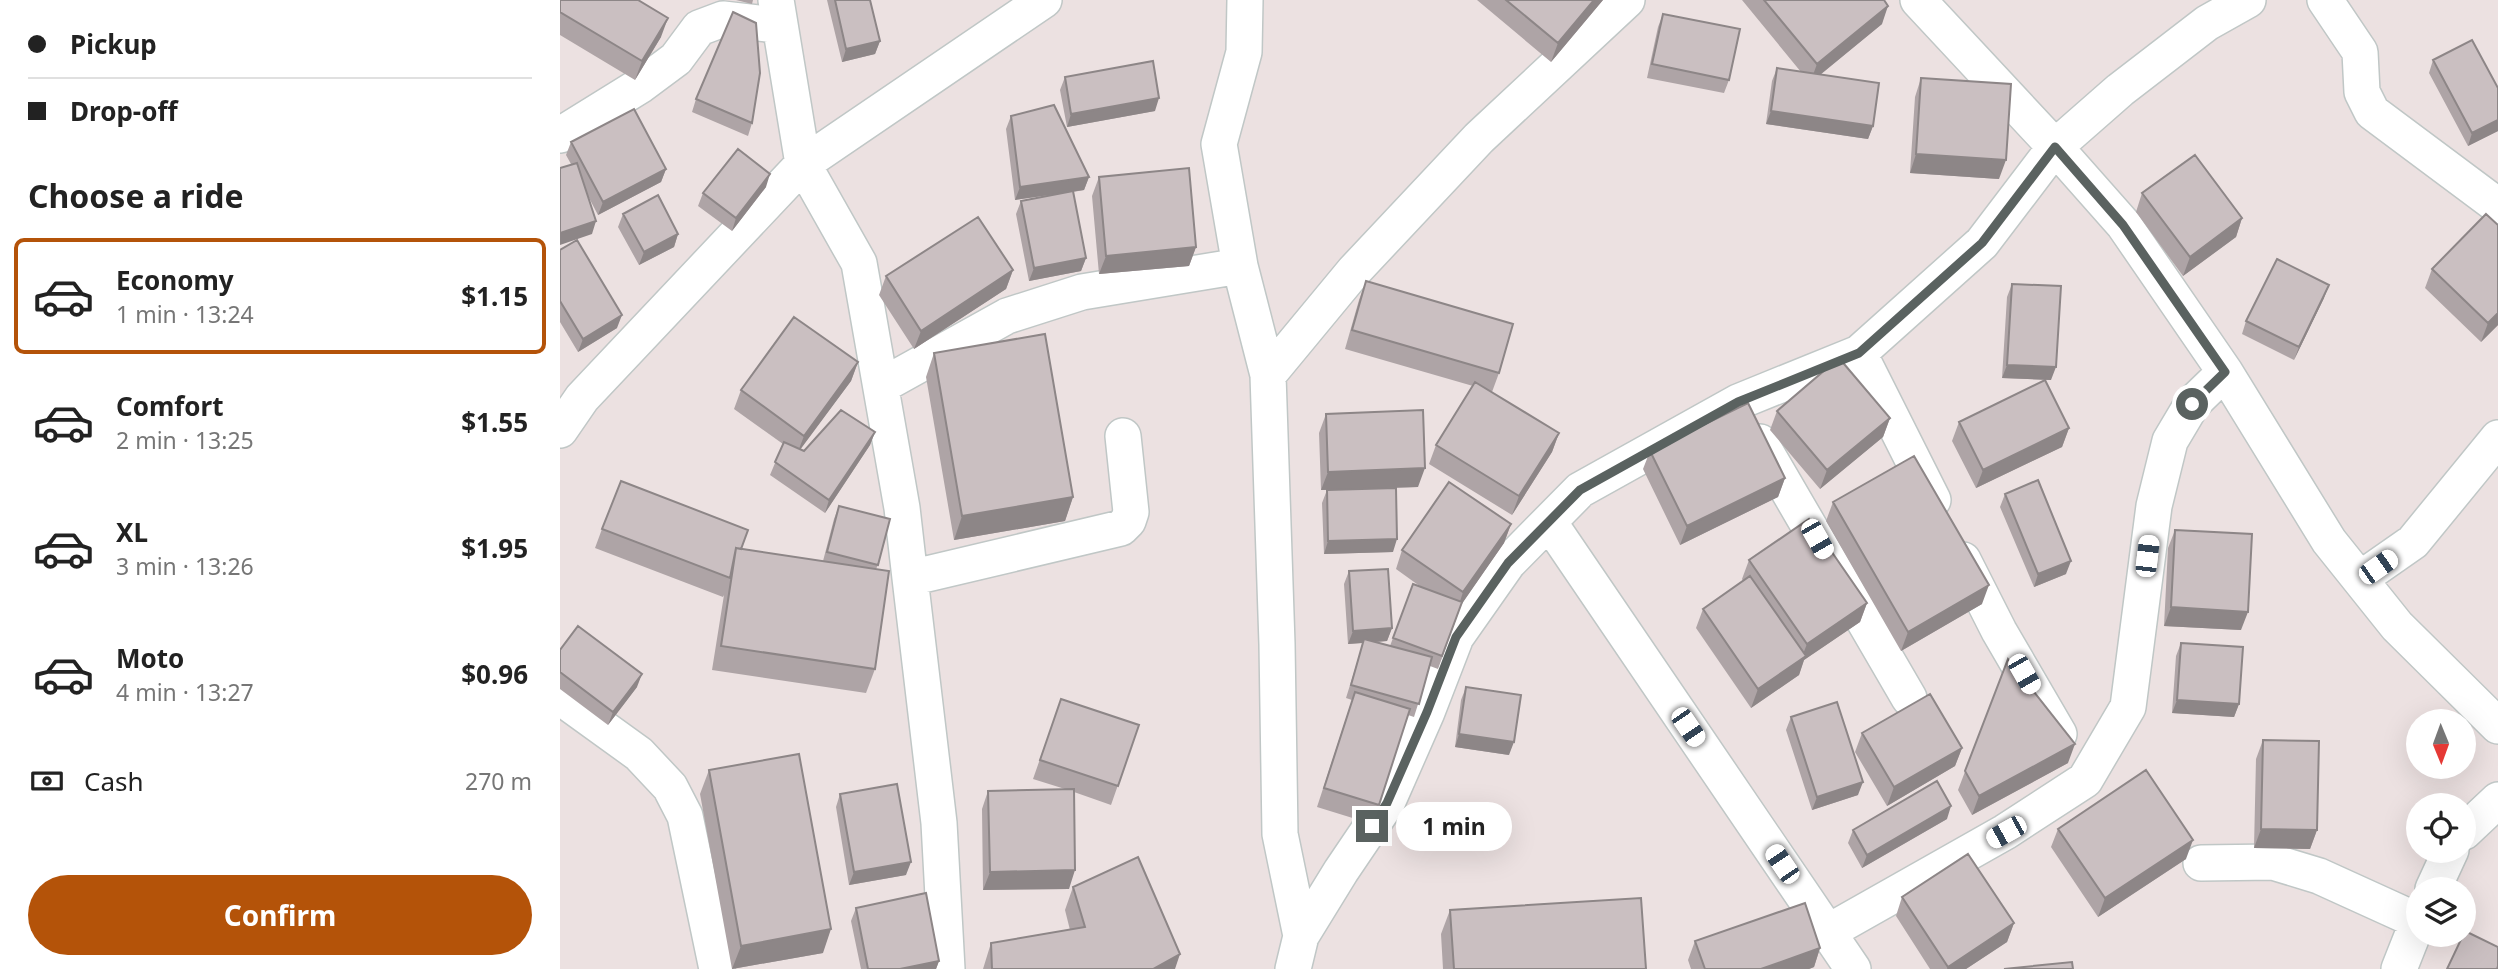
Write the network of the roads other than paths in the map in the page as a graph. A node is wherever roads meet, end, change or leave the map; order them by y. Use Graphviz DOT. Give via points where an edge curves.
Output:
graph roads {
  1 [pos="1044,0"];
  2 [pos="1245,0"];
  3 [pos="1627,0"];
  4 [pos="1918,0"];
  5 [pos="2248,0"];
  6 [pos="2325,0"];
  7 [pos="778,13"];
  8 [pos="560,135"];
  9 [pos="2055,147"];
  10 [pos="803,164"];
  11 [pos="2498,206"];
  12 [pos="1240,266"];
  13 [pos="1859,353"];
  14 [pos="2225,372"];
  15 [pos="1268,374"];
  16 [pos="881,386"];
  17 [pos="571,398"];
  18 [pos="1738,402"];
  19 [pos="560,430"];
  20 [pos="1122,436"];
  21 [pos="2498,438"];
  22 [pos="1549,522"];
  23 [pos="910,578"];
  24 [pos="2360,579"];
  25 [pos="560,697"];
  26 [pos="1909,698"];
  27 [pos="2498,726"];
  28 [pos="2085,780"];
  29 [pos="2498,800"];
  30 [pos="2476,821"];
  31 [pos="2201,863"];
  32 [pos="2406,916"];
  33 [pos="1828,932"];
  34 [pos="2408,947"];
  35 [pos="1297,953"];
  36 [pos="717,969"];
  37 [pos="947,969"];
  38 [pos="1853,969"];
  39 [pos="2399,969"];
  1 -- 10 [label="street"];
  2 -- 12 [label="street" via="1244,52 1219,144"];
  3 -- 15 [label="street" via="1479,138 1354,271"];
  4 -- 9 [label="street"];
  5 -- 9 [label="street" via="2207,23"];
  6 -- 11 [label="street" via="2361,52 2362,92 2372,112"];
  7 -- 8 [label="street" via="723,19 699,28 676,59"];
  7 -- 10 [label="street"];
  9 -- 13 [label="street" via="1982,243"];
  9 -- 14 [label="street" via="2123,225"];
  10 -- 16 [label="street" via="859,263"];
  10 -- 17 [label="street"];
  12 -- 15 [label="street"];
  12 -- 16 [label="street" via="1082,292 1007,316"];
  13 -- 18 [label="street"];
  13 -- 28 [label="street" via="1999,631"];
  14 -- 24 [label="street" via="2329,541"];
  14 -- 28 [label="street" via="2192,404 2170,442 2154,506 2128,707"];
  15 -- 35 [label="street" via="1280,834"];
  16 -- 23 [label="street"];
  17 -- 19 [label="street"];
  18 -- 22 [label="street" via="1580,490"];
  18 -- 26 [label="street"];
  20 -- 23 [label="street" via="1131,512 1121,527"];
  21 -- 24 [label="street" via="2413,542"];
  22 -- 33 [label="street"];
  22 -- 35 [label="street" via="1508,563 1456,637 1387,803 1340,871"];
  23 -- 37 [label="street" via="939,823"];
  24 -- 27 [label="street" via="2397,626"];
  25 -- 36 [label="street" via="639,754 670,787 685,816"];
  28 -- 33 [label="street" via="2006,832"];
  29 -- 30 [label="street"];
  31 -- 32 [label="street" via="2273,862 2319,876"];
  33 -- 38 [label="street"];
  34 -- 39 [label="street"];
}
